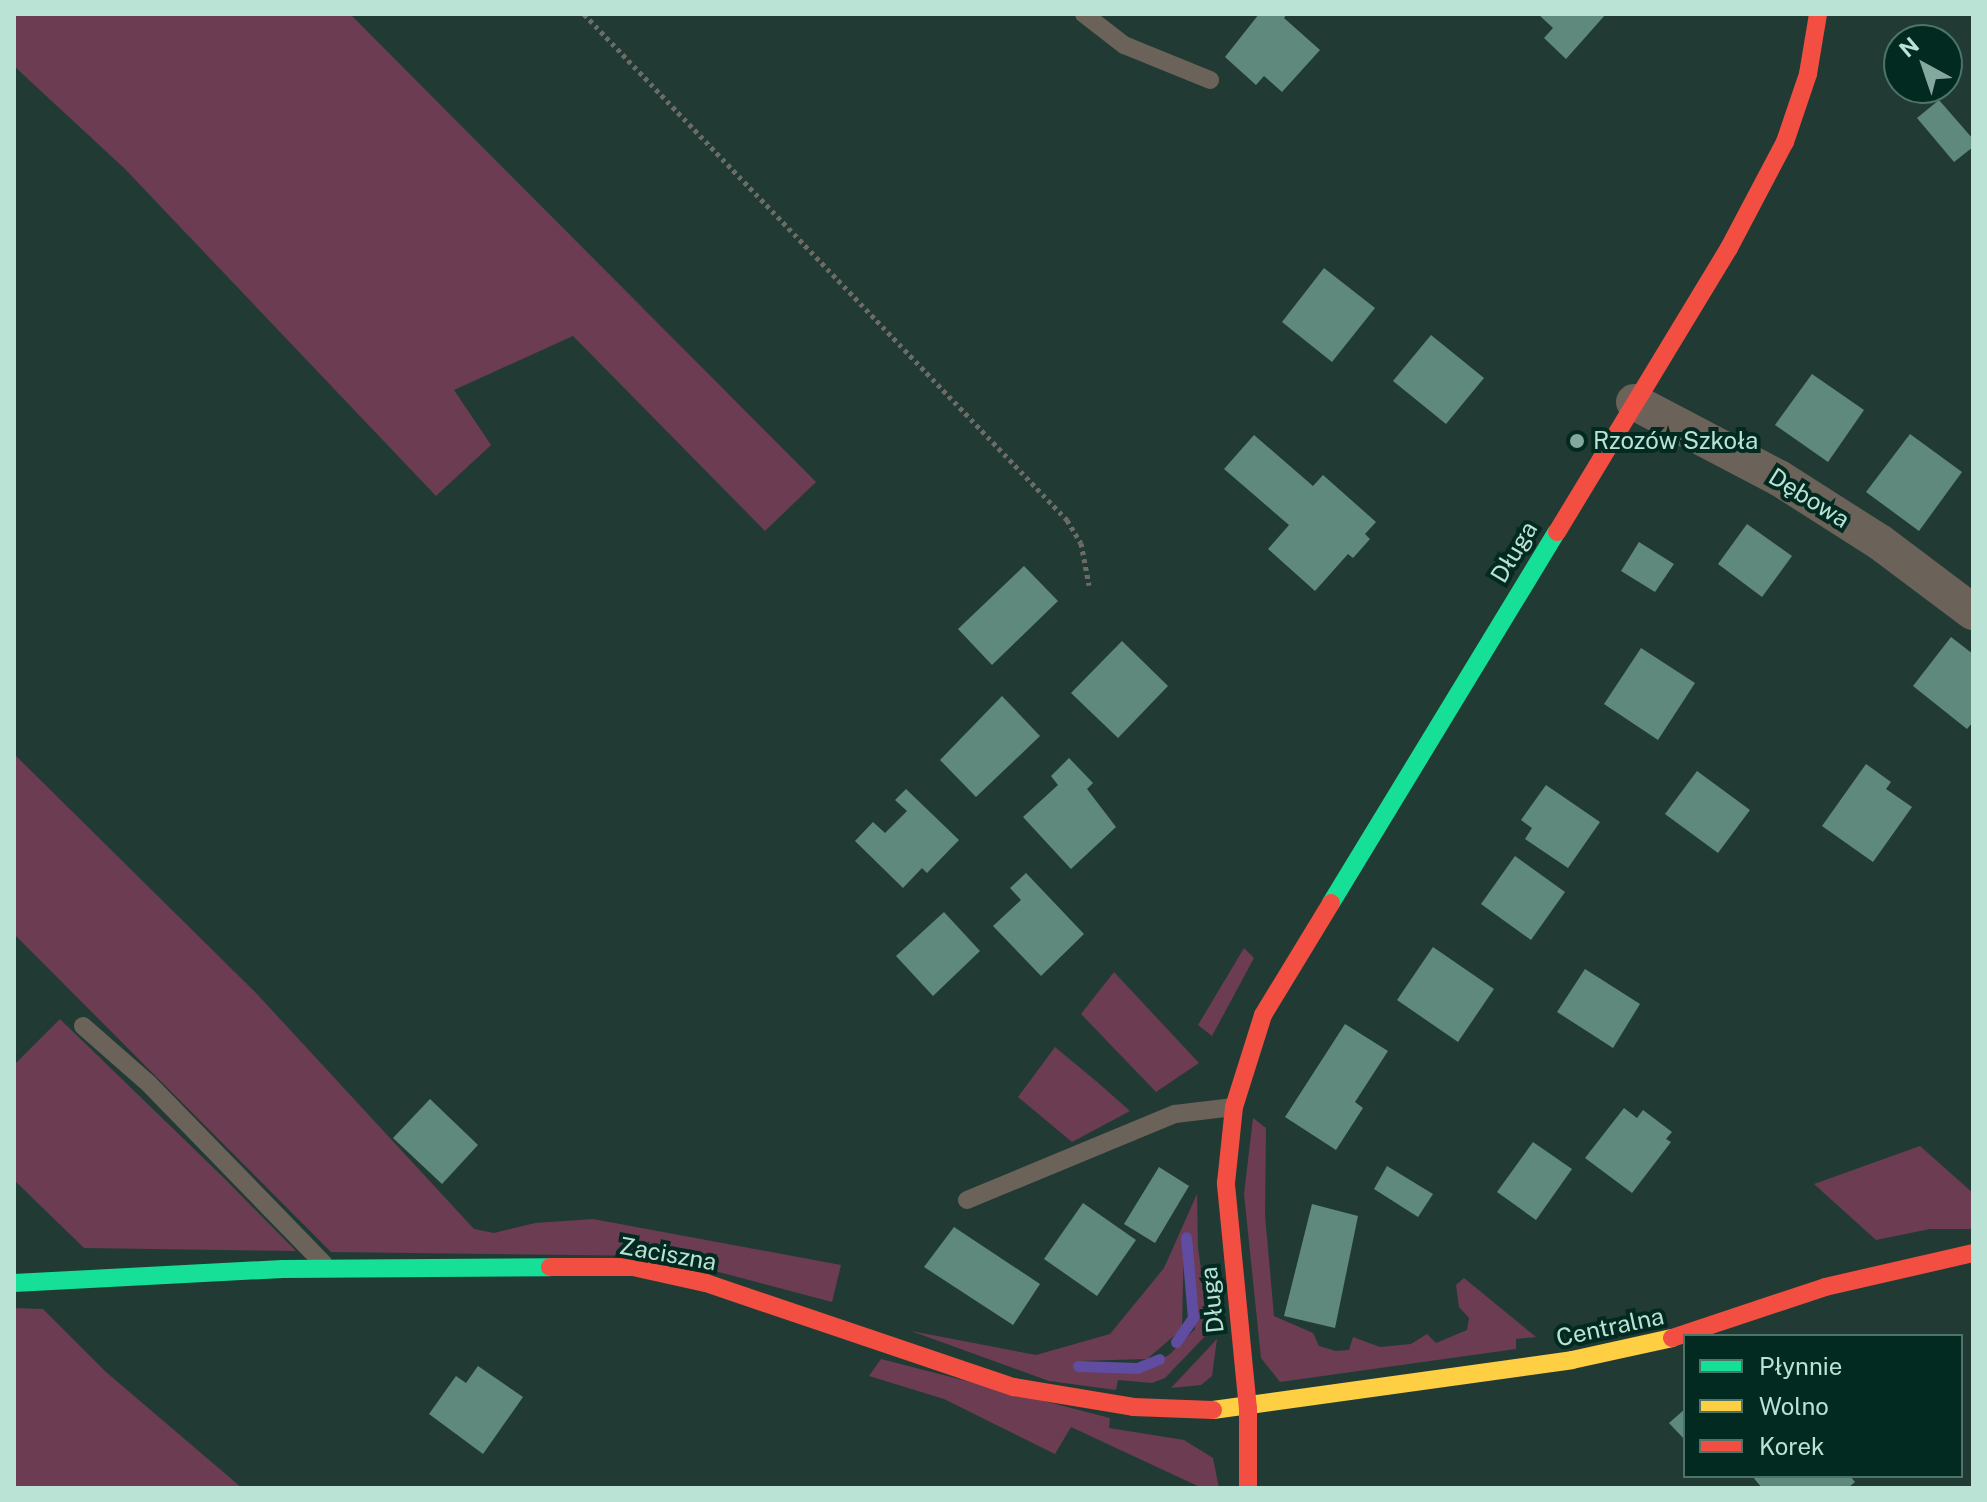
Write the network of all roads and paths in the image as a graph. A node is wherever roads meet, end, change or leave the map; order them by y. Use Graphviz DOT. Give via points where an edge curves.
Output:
graph roads {
  1 [pos="584,14"];
  2 [pos="1084,14"];
  3 [pos="1818,14"];
  4 [pos="1210,80"];
  5 [pos="1634,402"];
  6 [pos="1089,585"];
  7 [pos="1973,612"];
  8 [pos="83,1026"];
  9 [pos="1234,1107"];
  10 [pos="967,1200"];
  11 [pos="1973,1253"];
  12 [pos="328,1269"];
  13 [pos="14,1283"];
  14 [pos="1689,1334"];
  15 [pos="1683,1335"];
  16 [pos="1248,1409"];
  17 [pos="1248,1488"];
  1 -- 6 [label="path" via="1067,520 1081,543"];
  2 -- 4 [label="lane" via="1124,45"];
  3 -- 5 [label="street, Długa" via="1808,74 1785,142 1729,248"];
  5 -- 7 [label="street, Dębowa" via="1779,478 1881,543"];
  5 -- 9 [label="street, Długa" via="1283,978 1263,1015"];
  8 -- 12 [label="lane" via="149,1084"];
  9 -- 10 [label="lane" via="1175,1114"];
  9 -- 16 [label="street, Długa" via="1227,1199"];
  11 -- 14 [label="street, Centralna" via="1825,1287"];
  12 -- 13 [label="street, Zaciszna"];
  12 -- 16 [label="street, Zaciszna" via="633,1267 706,1283 1014,1387 1157,1410"];
  15 -- 16 [label="street, Centralna" via="1572,1360"];
  16 -- 17 [label="street, Długa"];
}
